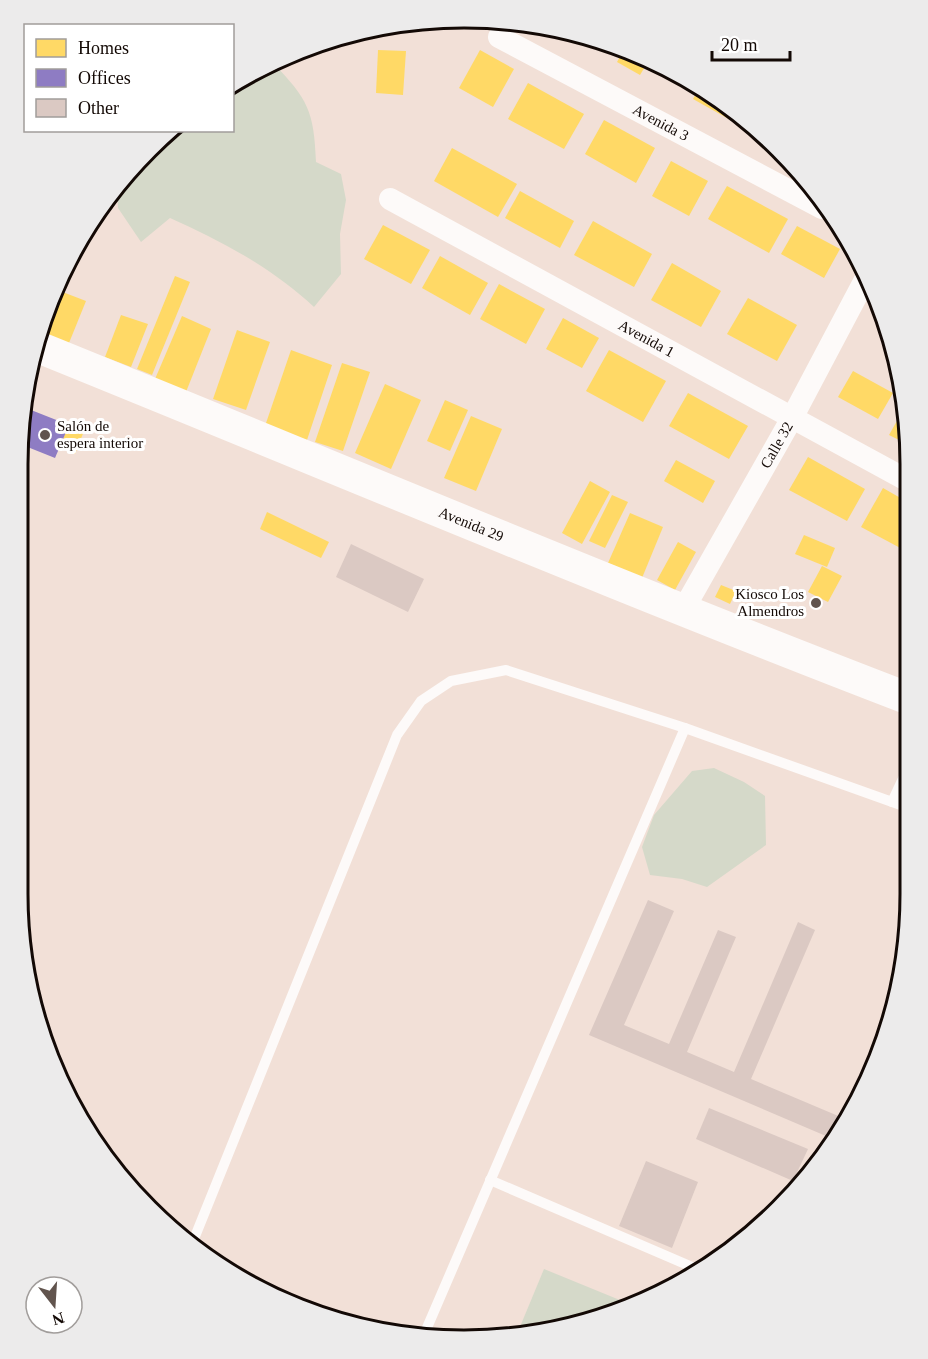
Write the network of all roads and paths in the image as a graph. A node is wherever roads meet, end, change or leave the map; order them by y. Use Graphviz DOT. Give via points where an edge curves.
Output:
graph roads {
  1 [pos="499,37"];
  2 [pos="390,199"];
  3 [pos="813,203"];
  4 [pos="862,286"];
  5 [pos="44,349"];
  6 [pos="792,418"];
  7 [pos="900,476"];
  8 [pos="682,612"];
  9 [pos="900,695"];
  10 [pos="684,728"];
  11 [pos="900,785"];
  12 [pos="892,802"];
  13 [pos="900,805"];
  14 [pos="490,1179"];
  15 [pos="195,1237"];
  16 [pos="691,1266"];
  17 [pos="426,1329"];
  1 -- 3 [label="street, Avenida 3"];
  2 -- 6 [label="street, Avenida 1"];
  4 -- 6 [label="street, Calle 32"];
  5 -- 8 [label="main road, Avenida 29"];
  6 -- 7 [label="street, Avenida 1"];
  6 -- 8 [label="street, Calle 32"];
  8 -- 9 [label="main road, Avenida 29"];
  10 -- 12 [label="lane"];
  10 -- 14 [label="lane"];
  10 -- 15 [label="lane" via="506,670 451,681 421,701 397,735"];
  11 -- 12 [label="lane"];
  12 -- 13 [label="lane"];
  14 -- 16 [label="lane"];
  14 -- 17 [label="lane"];
}
